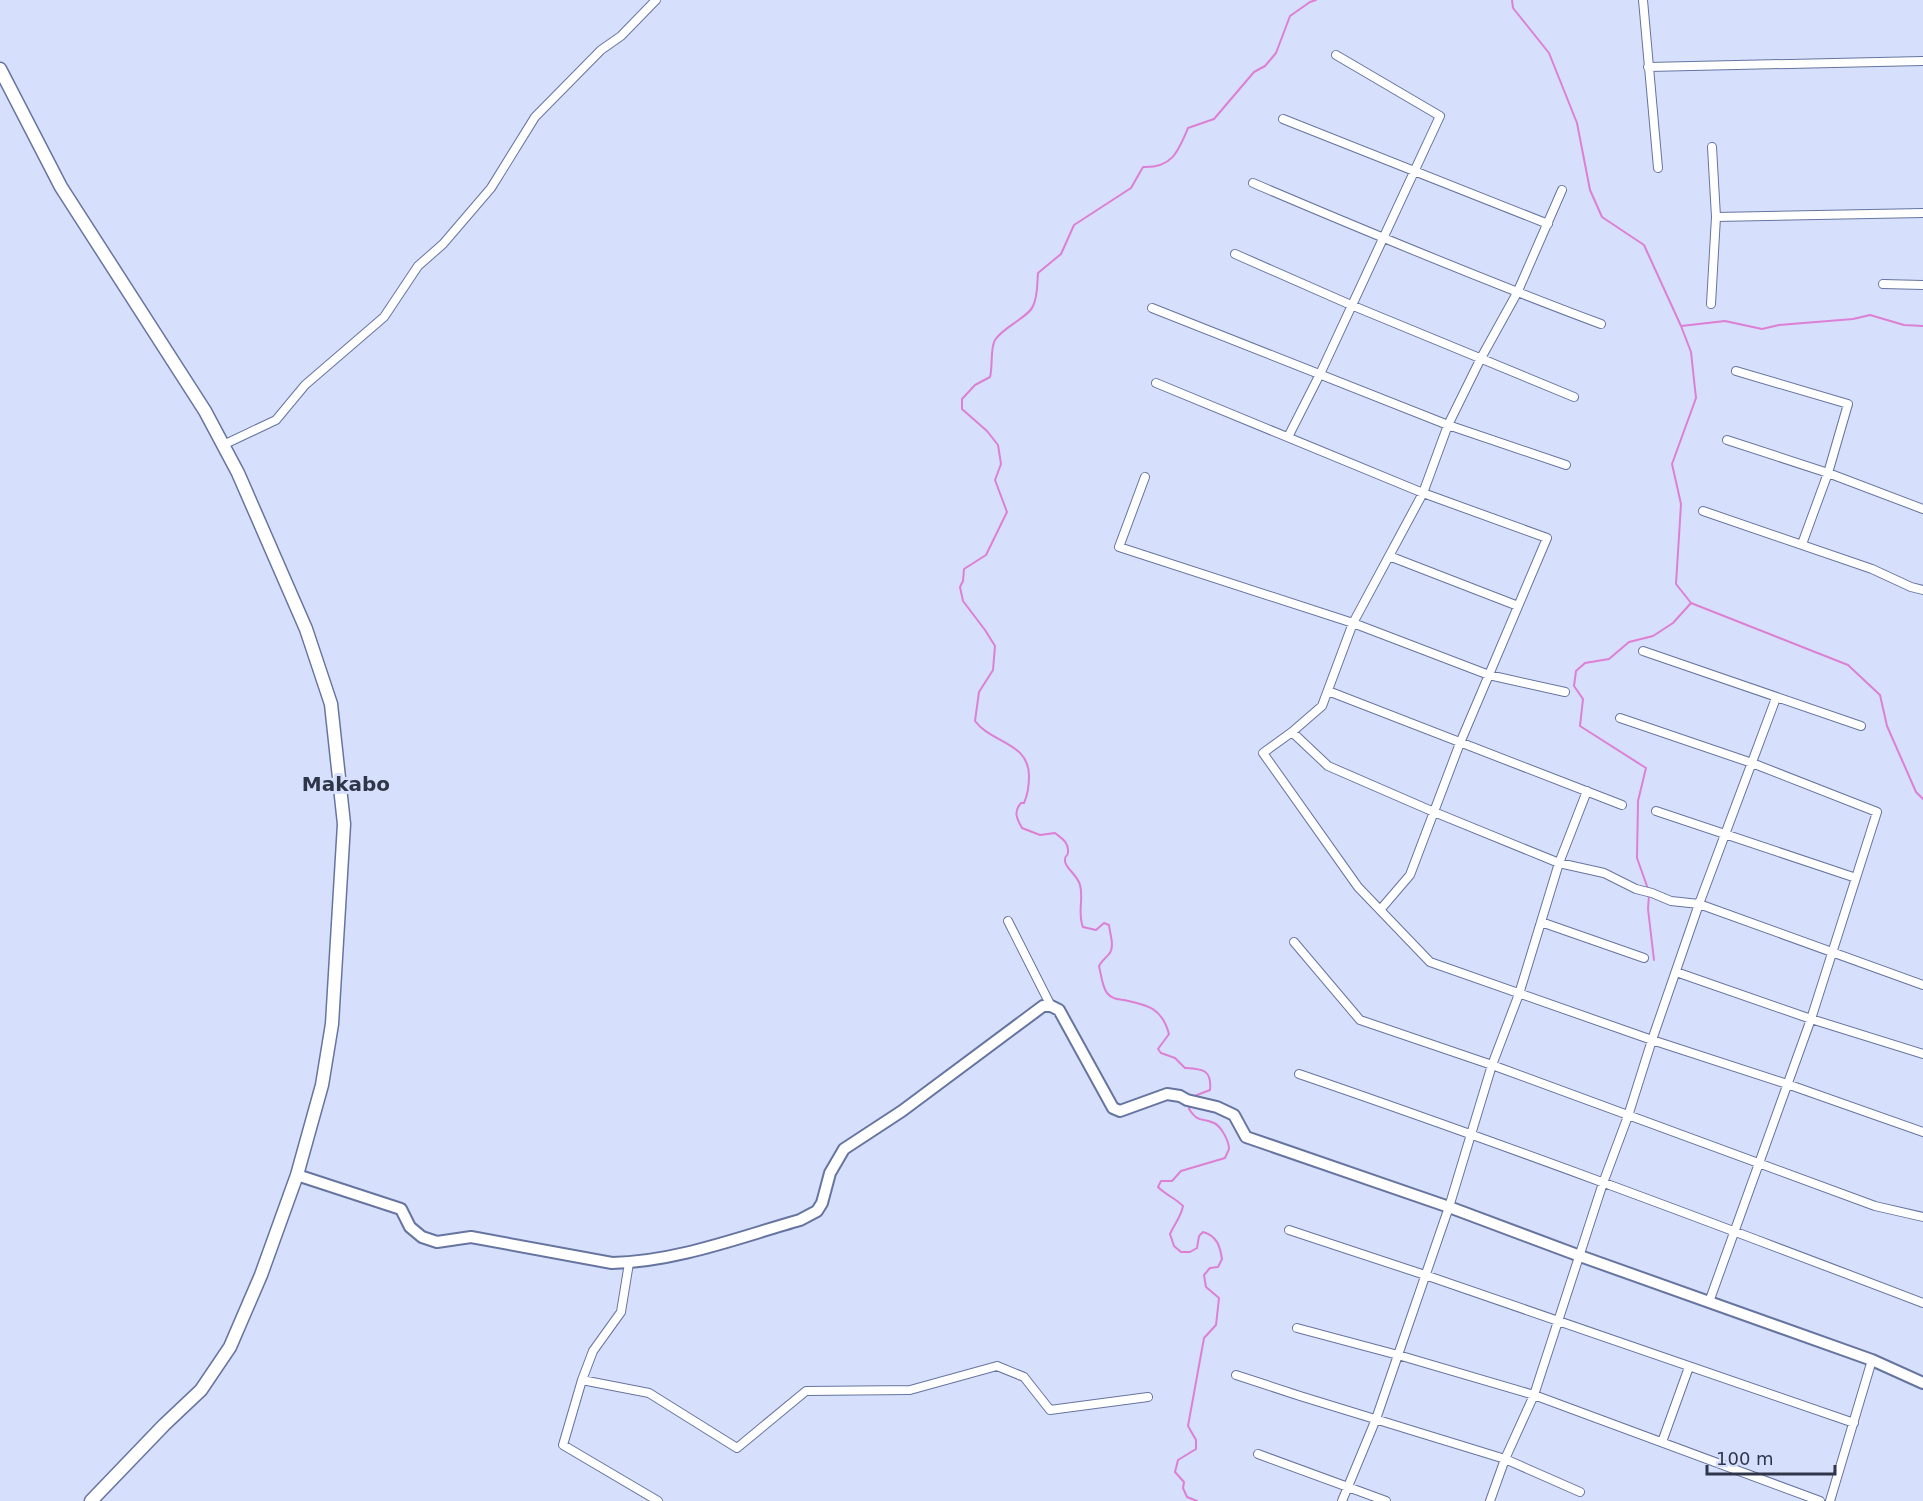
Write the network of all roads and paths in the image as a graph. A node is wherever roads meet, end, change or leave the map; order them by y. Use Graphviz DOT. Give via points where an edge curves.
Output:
graph roads {
  1 [pos="656,0"];
  2 [pos="1643,0"];
  3 [pos="1336,55"];
  4 [pos="1923,61"];
  5 [pos="1648,67"];
  6 [pos="0,69"];
  7 [pos="1283,119"];
  8 [pos="1712,147"];
  9 [pos="1658,168"];
  10 [pos="1414,172"];
  11 [pos="1253,183"];
  12 [pos="1562,190"];
  13 [pos="1923,213"];
  14 [pos="1716,217"];
  15 [pos="1548,224"];
  16 [pos="1383,238"];
  17 [pos="1235,254"];
  18 [pos="1883,284"];
  19 [pos="1923,285"];
  20 [pos="1517,293"];
  21 [pos="1711,304"];
  22 [pos="1351,305"];
  23 [pos="1152,308"];
  24 [pos="1600,324"];
  25 [pos="1481,358"];
  26 [pos="1736,371"];
  27 [pos="1320,374"];
  28 [pos="1156,383"];
  29 [pos="1574,397"];
  30 [pos="1448,425"];
  31 [pos="1288,437"];
  32 [pos="1727,440"];
  33 [pos="223,445"];
  34 [pos="1566,465"];
  35 [pos="1828,473"];
  36 [pos="1145,477"];
  37 [pos="1423,493"];
  38 [pos="1923,509"];
  39 [pos="1703,511"];
  40 [pos="1802,544"];
  41 [pos="1389,556"];
  42 [pos="1923,590"];
  43 [pos="1518,606"];
  44 [pos="1353,623"];
  45 [pos="1643,651"];
  46 [pos="1489,675"];
  47 [pos="1328,691"];
  48 [pos="1565,692"];
  49 [pos="1776,698"];
  50 [pos="1620,718"];
  51 [pos="1861,726"];
  52 [pos="1292,732"];
  53 [pos="1460,743"];
  54 [pos="1752,763"];
  55 [pos="1587,791"];
  56 [pos="1623,805"];
  57 [pos="1656,811"];
  58 [pos="1434,812"];
  59 [pos="1725,835"];
  60 [pos="1559,863"];
  61 [pos="1856,878"];
  62 [pos="1699,904"];
  63 [pos="1380,910"];
  64 [pos="1008,921"];
  65 [pos="1541,922"];
  66 [pos="1294,942"];
  67 [pos="1831,953"];
  68 [pos="1644,958"];
  69 [pos="1676,972"];
  70 [pos="1923,985"];
  71 [pos="1519,994"];
  72 [pos="1051,1006"];
  73 [pos="1811,1019"];
  74 [pos="1652,1040"];
  75 [pos="1923,1054"];
  76 [pos="1492,1065"];
  77 [pos="1299,1074"];
  78 [pos="1787,1084"];
  79 [pos="1628,1116"];
  80 [pos="1923,1132"];
  81 [pos="1471,1133"];
  82 [pos="1759,1164"];
  83 [pos="297,1175"];
  84 [pos="1603,1183"];
  85 [pos="1449,1207"];
  86 [pos="1923,1217"];
  87 [pos="1290,1230"];
  88 [pos="1735,1231"];
  89 [pos="1580,1256"];
  90 [pos="629,1263"];
  91 [pos="1425,1275"];
  92 [pos="1709,1302"];
  93 [pos="1923,1303"];
  94 [pos="1559,1322"];
  95 [pos="1297,1328"];
  96 [pos="1398,1355"];
  97 [pos="1872,1360"];
  98 [pos="1689,1367"];
  99 [pos="1236,1375"];
  100 [pos="582,1380"];
  101 [pos="1923,1383"];
  102 [pos="1534,1395"];
  103 [pos="1148,1397"];
  104 [pos="1376,1419"];
  105 [pos="1854,1424"];
  106 [pos="1662,1442"];
  107 [pos="1258,1454"];
  108 [pos="1506,1459"];
  109 [pos="1348,1487"];
  110 [pos="1580,1492"];
  111 [pos="91,1501"];
  112 [pos="658,1501"];
  113 [pos="1342,1501"];
  114 [pos="1386,1501"];
  115 [pos="1490,1501"];
  116 [pos="1820,1501"];
  117 [pos="1830,1501"];
  1 -- 33 [label="street" via="534,117 491,188 443,244 418,266 384,317 305,385 276,420"];
  2 -- 5 [label="street"];
  3 -- 10 [label="street" via="1440,117"];
  4 -- 5 [label="street"];
  5 -- 9 [label="street"];
  6 -- 33 [label="main road" via="62,187"];
  7 -- 10 [label="street"];
  8 -- 14 [label="street"];
  10 -- 15 [label="street"];
  10 -- 16 [label="street"];
  11 -- 16 [label="street"];
  12 -- 15 [label="street"];
  13 -- 14 [label="street"];
  14 -- 21 [label="street"];
  15 -- 20 [label="street"];
  16 -- 20 [label="street"];
  16 -- 22 [label="street"];
  17 -- 22 [label="street"];
  18 -- 19 [label="street"];
  20 -- 24 [label="street"];
  20 -- 25 [label="street"];
  22 -- 25 [label="street"];
  22 -- 27 [label="street"];
  23 -- 27 [label="street"];
  25 -- 29 [label="street"];
  25 -- 30 [label="street"];
  26 -- 35 [label="street" via="1848,404"];
  27 -- 30 [label="street"];
  27 -- 31 [label="street"];
  28 -- 31 [label="street"];
  30 -- 34 [label="street"];
  30 -- 37 [label="street"];
  31 -- 37 [label="street"];
  32 -- 35 [label="street"];
  33 -- 83 [label="main road" via="306,629 331,704 344,824 332,1024 322,1085"];
  35 -- 38 [label="street"];
  35 -- 40 [label="street"];
  36 -- 44 [label="street" via="1119,547"];
  37 -- 41 [label="street"];
  37 -- 43 [label="street" via="1547,538"];
  39 -- 40 [label="street"];
  40 -- 42 [label="street"];
  41 -- 43 [label="street"];
  41 -- 44 [label="street"];
  43 -- 46 [label="street"];
  44 -- 46 [label="street"];
  44 -- 47 [label="street"];
  45 -- 49 [label="street"];
  46 -- 48 [label="street"];
  46 -- 53 [label="street"];
  47 -- 52 [label="street" via="1322,706"];
  47 -- 53 [label="street"];
  49 -- 51 [label="street"];
  49 -- 54 [label="street"];
  50 -- 54 [label="street"];
  52 -- 58 [label="street" via="1328,766"];
  52 -- 63 [label="street" via="1263,753 1358,887"];
  53 -- 55 [label="street"];
  53 -- 58 [label="street"];
  54 -- 59 [label="street"];
  54 -- 61 [label="street" via="1878,812"];
  55 -- 56 [label="street"];
  55 -- 60 [label="street"];
  57 -- 59 [label="street"];
  58 -- 60 [label="street"];
  58 -- 63 [label="street" via="1410,875"];
  59 -- 61 [label="street"];
  59 -- 62 [label="street"];
  60 -- 62 [label="street" via="1604,873 1671,901"];
  60 -- 65 [label="street"];
  61 -- 67 [label="street"];
  62 -- 67 [label="street"];
  62 -- 69 [label="street"];
  63 -- 71 [label="street" via="1430,962"];
  64 -- 72 [label="street"];
  65 -- 68 [label="street"];
  65 -- 71 [label="street"];
  66 -- 76 [label="street" via="1360,1020"];
  67 -- 70 [label="street"];
  67 -- 73 [label="street"];
  69 -- 73 [label="street"];
  69 -- 74 [label="street"];
  71 -- 74 [label="street"];
  71 -- 76 [label="street"];
  72 -- 85 [label="street" via="1059,1010 1113,1108 1120,1111 1167,1094 1180,1096 1233,1115 1246,1137"];
  72 -- 90 [label="street" via="1043,1006 844,1149 830,1173 818,1211 800,1220 676,1255"];
  73 -- 75 [label="street"];
  73 -- 78 [label="street"];
  74 -- 78 [label="street"];
  74 -- 79 [label="street"];
  76 -- 79 [label="street"];
  76 -- 81 [label="street"];
  77 -- 81 [label="street"];
  78 -- 80 [label="street"];
  78 -- 82 [label="street"];
  79 -- 82 [label="street"];
  79 -- 84 [label="street"];
  81 -- 84 [label="street"];
  81 -- 85 [label="street"];
  82 -- 86 [label="street" via="1875,1206"];
  82 -- 88 [label="street"];
  83 -- 90 [label="street" via="401,1209 410,1227 437,1242 471,1237"];
  83 -- 111 [label="main road" via="230,1347 201,1390"];
  84 -- 88 [label="street"];
  84 -- 89 [label="street"];
  85 -- 89 [label="street"];
  85 -- 91 [label="street"];
  87 -- 91 [label="street"];
  88 -- 92 [label="street"];
  88 -- 93 [label="street"];
  89 -- 92 [label="street"];
  89 -- 94 [label="street"];
  90 -- 100 [label="street" via="621,1312 593,1351"];
  91 -- 94 [label="street"];
  91 -- 96 [label="street"];
  92 -- 97 [label="street"];
  94 -- 98 [label="street"];
  94 -- 102 [label="street"];
  95 -- 96 [label="street"];
  96 -- 102 [label="street"];
  96 -- 104 [label="street"];
  97 -- 101 [label="street"];
  97 -- 105 [label="street"];
  98 -- 105 [label="street"];
  98 -- 106 [label="street"];
  99 -- 104 [label="street"];
  100 -- 103 [label="street" via="649,1393 736,1448 806,1391 910,1390 998,1366 1024,1377 1050,1410"];
  100 -- 112 [label="street" via="563,1445"];
  102 -- 106 [label="street"];
  102 -- 108 [label="street"];
  104 -- 108 [label="street"];
  104 -- 109 [label="street"];
  105 -- 117 [label="street"];
  106 -- 116 [label="street"];
  107 -- 109 [label="street"];
  108 -- 110 [label="street"];
  108 -- 115 [label="street"];
  109 -- 113 [label="street"];
  109 -- 114 [label="street"];
}
